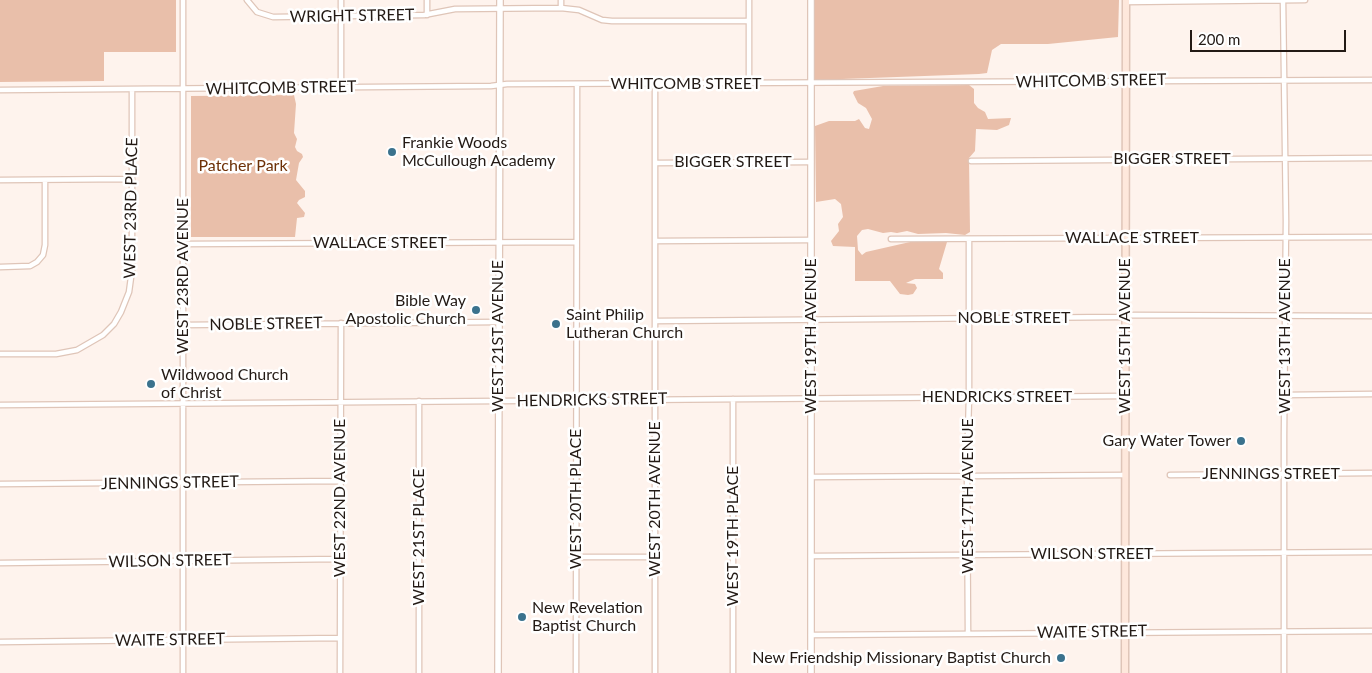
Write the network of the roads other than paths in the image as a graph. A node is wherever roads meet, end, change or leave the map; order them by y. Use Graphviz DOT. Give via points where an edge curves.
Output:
graph roads {
  1 [pos="183,0"];
  2 [pos="247,0"];
  3 [pos="341,0"];
  4 [pos="427,0"];
  5 [pos="500,0"];
  6 [pos="561,0"];
  7 [pos="749,0"];
  8 [pos="811,0"];
  9 [pos="1283,0"];
  10 [pos="1305,0"];
  11 [pos="1126,1"];
  12 [pos="500,8"];
  13 [pos="561,8"];
  14 [pos="427,15"];
  15 [pos="341,16"];
  16 [pos="749,21"];
  17 [pos="1126,80"];
  18 [pos="1284,80"];
  19 [pos="1372,80"];
  20 [pos="749,83"];
  21 [pos="811,83"];
  22 [pos="577,84"];
  23 [pos="655,84"];
  24 [pos="499,85"];
  25 [pos="341,88"];
  26 [pos="132,89"];
  27 [pos="183,89"];
  28 [pos="0,90"];
  29 [pos="1285,158"];
  30 [pos="1372,158"];
  31 [pos="1125,160"];
  32 [pos="971,161"];
  33 [pos="811,162"];
  34 [pos="655,163"];
  35 [pos="132,178"];
  36 [pos="0,180"];
  37 [pos="45,180"];
  38 [pos="1286,237"];
  39 [pos="1372,237"];
  40 [pos="1125,238"];
  41 [pos="891,239"];
  42 [pos="969,239"];
  43 [pos="811,240"];
  44 [pos="655,241"];
  45 [pos="576,242"];
  46 [pos="498,243"];
  47 [pos="183,244"];
  48 [pos="0,267"];
  49 [pos="1284,315"];
  50 [pos="1125,316"];
  51 [pos="1372,316"];
  52 [pos="969,318"];
  53 [pos="655,320"];
  54 [pos="811,320"];
  55 [pos="498,322"];
  56 [pos="341,323"];
  57 [pos="183,325"];
  58 [pos="0,354"];
  59 [pos="1372,394"];
  60 [pos="1284,395"];
  61 [pos="1125,396"];
  62 [pos="969,397"];
  63 [pos="811,398"];
  64 [pos="655,399"];
  65 [pos="733,399"];
  66 [pos="498,400"];
  67 [pos="576,400"];
  68 [pos="419,401"];
  69 [pos="341,402"];
  70 [pos="183,403"];
  71 [pos="0,405"];
  72 [pos="1372,473"];
  73 [pos="1284,474"];
  74 [pos="1125,475"];
  75 [pos="1170,475"];
  76 [pos="967,476"];
  77 [pos="811,477"];
  78 [pos="340,481"];
  79 [pos="183,482"];
  80 [pos="0,484"];
  81 [pos="1284,552"];
  82 [pos="1372,552"];
  83 [pos="1125,553"];
  84 [pos="969,555"];
  85 [pos="811,556"];
  86 [pos="576,557"];
  87 [pos="655,557"];
  88 [pos="340,559"];
  89 [pos="183,561"];
  90 [pos="0,563"];
  91 [pos="1284,631"];
  92 [pos="1372,631"];
  93 [pos="1125,632"];
  94 [pos="968,633"];
  95 [pos="811,634"];
  96 [pos="340,638"];
  97 [pos="183,640"];
  98 [pos="0,642"];
  99 [pos="183,673"];
  100 [pos="340,673"];
  101 [pos="419,673"];
  102 [pos="498,673"];
  103 [pos="576,673"];
  104 [pos="654,673"];
  105 [pos="733,673"];
  106 [pos="811,673"];
  107 [pos="1124,673"];
  108 [pos="1284,673"];
  1 -- 27 [label="street, WEST 23RD AVENUE"];
  2 -- 15 [label="street, WRIGHT STREET" via="263,15 273,17"];
  3 -- 15 [label="street"];
  4 -- 14 [label="street"];
  5 -- 12 [label="street, WEST 21ST AVENUE"];
  6 -- 13 [label="street"];
  7 -- 16 [label="street"];
  8 -- 21 [label="street, WEST 19TH AVENUE"];
  9 -- 10 [label="street"];
  9 -- 11 [label="street"];
  9 -- 18 [label="street, WEST 13TH AVENUE"];
  11 -- 17 [label="main road, WEST 15TH AVENUE"];
  12 -- 13 [label="street, WRIGHT STREET"];
  12 -- 14 [label="street, WRIGHT STREET" via="452,9"];
  12 -- 24 [label="street, WEST 21ST AVENUE"];
  13 -- 16 [label="street, WRIGHT STREET" via="579,10 612,21"];
  14 -- 15 [label="street, WRIGHT STREET"];
  15 -- 25 [label="street"];
  16 -- 20 [label="street"];
  17 -- 18 [label="street, WHITCOMB STREET"];
  17 -- 21 [label="street, WHITCOMB STREET"];
  17 -- 31 [label="main road, WEST 15TH AVENUE"];
  18 -- 19 [label="street, WHITCOMB STREET"];
  18 -- 29 [label="street, WEST 13TH AVENUE"];
  20 -- 21 [label="street, WHITCOMB STREET"];
  20 -- 23 [label="street, WHITCOMB STREET"];
  21 -- 33 [label="street, WEST 19TH AVENUE"];
  22 -- 23 [label="street, WHITCOMB STREET"];
  22 -- 24 [label="street, WHITCOMB STREET"];
  22 -- 45 [label="street, WEST 20TH PLACE"];
  23 -- 34 [label="street, WEST 20TH AVENUE"];
  24 -- 25 [label="street, WHITCOMB STREET"];
  24 -- 46 [label="street, WEST 21ST AVENUE"];
  25 -- 27 [label="street, WHITCOMB STREET"];
  26 -- 27 [label="street, WHITCOMB STREET"];
  26 -- 28 [label="street, WHITCOMB STREET"];
  26 -- 35 [label="street, WEST 23RD PLACE"];
  27 -- 47 [label="street, WEST 23RD AVENUE"];
  29 -- 30 [label="street, BIGGER STREET"];
  29 -- 31 [label="street, BIGGER STREET"];
  29 -- 38 [label="street, WEST 13TH AVENUE"];
  31 -- 32 [label="street, BIGGER STREET"];
  31 -- 40 [label="main road, WEST 15TH AVENUE"];
  33 -- 34 [label="street, BIGGER STREET"];
  33 -- 43 [label="street, WEST 19TH AVENUE"];
  34 -- 44 [label="street, WEST 20TH AVENUE"];
  35 -- 37 [label="street"];
  35 -- 58 [label="street, WEST 23RD PLACE" via="131,285 114,324 97,340 70,352"];
  36 -- 37 [label="street"];
  37 -- 48 [label="street" via="43,255 26,267"];
  38 -- 39 [label="street, WALLACE STREET"];
  38 -- 40 [label="street, WALLACE STREET"];
  38 -- 49 [label="street, WEST 13TH AVENUE"];
  40 -- 42 [label="street, WALLACE STREET"];
  40 -- 50 [label="main road, WEST 15TH AVENUE"];
  41 -- 42 [label="street, WALLACE STREET"];
  42 -- 52 [label="street, WEST 17TH AVENUE"];
  43 -- 44 [label="street"];
  43 -- 54 [label="street, WEST 19TH AVENUE"];
  44 -- 53 [label="street, WEST 20TH AVENUE"];
  45 -- 46 [label="street, WALLACE STREET"];
  45 -- 67 [label="street, WEST 20TH PLACE"];
  46 -- 47 [label="street, WALLACE STREET"];
  46 -- 55 [label="street, WEST 21ST AVENUE"];
  47 -- 57 [label="street, WEST 23RD AVENUE"];
  49 -- 50 [label="street, NOBLE STREET"];
  49 -- 51 [label="street, NOBLE STREET"];
  49 -- 60 [label="street, WEST 13TH AVENUE"];
  50 -- 52 [label="street, NOBLE STREET"];
  50 -- 61 [label="main road, WEST 15TH AVENUE"];
  52 -- 54 [label="street, NOBLE STREET"];
  52 -- 62 [label="street, WEST 17TH AVENUE"];
  53 -- 54 [label="street, NOBLE STREET"];
  53 -- 64 [label="street, WEST 20TH AVENUE"];
  54 -- 63 [label="street, WEST 19TH AVENUE"];
  55 -- 56 [label="street, NOBLE STREET"];
  55 -- 66 [label="street, WEST 21ST AVENUE"];
  56 -- 57 [label="street, NOBLE STREET"];
  56 -- 69 [label="street, WEST 22ND AVENUE"];
  57 -- 70 [label="street, WEST 23RD AVENUE"];
  59 -- 60 [label="street"];
  60 -- 73 [label="street, WEST 13TH AVENUE"];
  61 -- 62 [label="street, HENDRICKS STREET"];
  61 -- 74 [label="main road, WEST 15TH AVENUE"];
  62 -- 63 [label="street, HENDRICKS STREET"];
  62 -- 76 [label="street, WEST 17TH AVENUE"];
  63 -- 65 [label="street, HENDRICKS STREET"];
  63 -- 77 [label="street, WEST 19TH AVENUE"];
  64 -- 65 [label="street, HENDRICKS STREET"];
  64 -- 67 [label="street, HENDRICKS STREET"];
  64 -- 87 [label="street, WEST 20TH AVENUE"];
  65 -- 105 [label="street, WEST 19TH PLACE"];
  66 -- 67 [label="street, HENDRICKS STREET"];
  66 -- 68 [label="street, HENDRICKS STREET"];
  66 -- 102 [label="street, WEST 21ST AVENUE"];
  67 -- 86 [label="street, WEST 20TH PLACE"];
  68 -- 69 [label="street, HENDRICKS STREET"];
  68 -- 101 [label="street, WEST 21ST PLACE"];
  69 -- 70 [label="street, HENDRICKS STREET"];
  69 -- 78 [label="street, WEST 22ND AVENUE"];
  70 -- 71 [label="street, HENDRICKS STREET"];
  70 -- 79 [label="street, WEST 23RD AVENUE"];
  72 -- 73 [label="street, JENNINGS STREET"];
  73 -- 75 [label="street, JENNINGS STREET"];
  73 -- 81 [label="street, WEST 13TH AVENUE"];
  74 -- 76 [label="street"];
  74 -- 83 [label="main road, WEST 15TH AVENUE"];
  76 -- 77 [label="street"];
  76 -- 84 [label="street, WEST 17TH AVENUE"];
  77 -- 85 [label="street, WEST 19TH AVENUE"];
  78 -- 79 [label="street, JENNINGS STREET"];
  78 -- 88 [label="street, WEST 22ND AVENUE"];
  79 -- 80 [label="street, JENNINGS STREET"];
  79 -- 89 [label="street, WEST 23RD AVENUE"];
  81 -- 82 [label="street, WILSON STREET"];
  81 -- 83 [label="street, WILSON STREET"];
  81 -- 91 [label="street, WEST 13TH AVENUE"];
  83 -- 84 [label="street, WILSON STREET"];
  83 -- 93 [label="main road, WEST 15TH AVENUE"];
  84 -- 85 [label="street, WILSON STREET"];
  84 -- 94 [label="street, WEST 17TH AVENUE"];
  85 -- 95 [label="street, WEST 19TH AVENUE"];
  86 -- 87 [label="street"];
  86 -- 103 [label="street, WEST 20TH PLACE"];
  87 -- 104 [label="street, WEST 20TH AVENUE"];
  88 -- 89 [label="street, WILSON STREET"];
  88 -- 96 [label="street, WEST 22ND AVENUE"];
  89 -- 90 [label="street, WILSON STREET"];
  89 -- 97 [label="street, WEST 23RD AVENUE"];
  91 -- 92 [label="street, WAITE STREET"];
  91 -- 93 [label="street, WAITE STREET"];
  91 -- 108 [label="street, WEST 13TH AVENUE"];
  93 -- 94 [label="street, WAITE STREET"];
  93 -- 107 [label="main road, WEST 15TH AVENUE"];
  94 -- 95 [label="street, WAITE STREET"];
  95 -- 106 [label="street, WEST 19TH AVENUE"];
  96 -- 97 [label="street, WAITE STREET"];
  96 -- 100 [label="street, WEST 22ND AVENUE"];
  97 -- 98 [label="street, WAITE STREET"];
  97 -- 99 [label="street, WEST 23RD AVENUE"];
}
